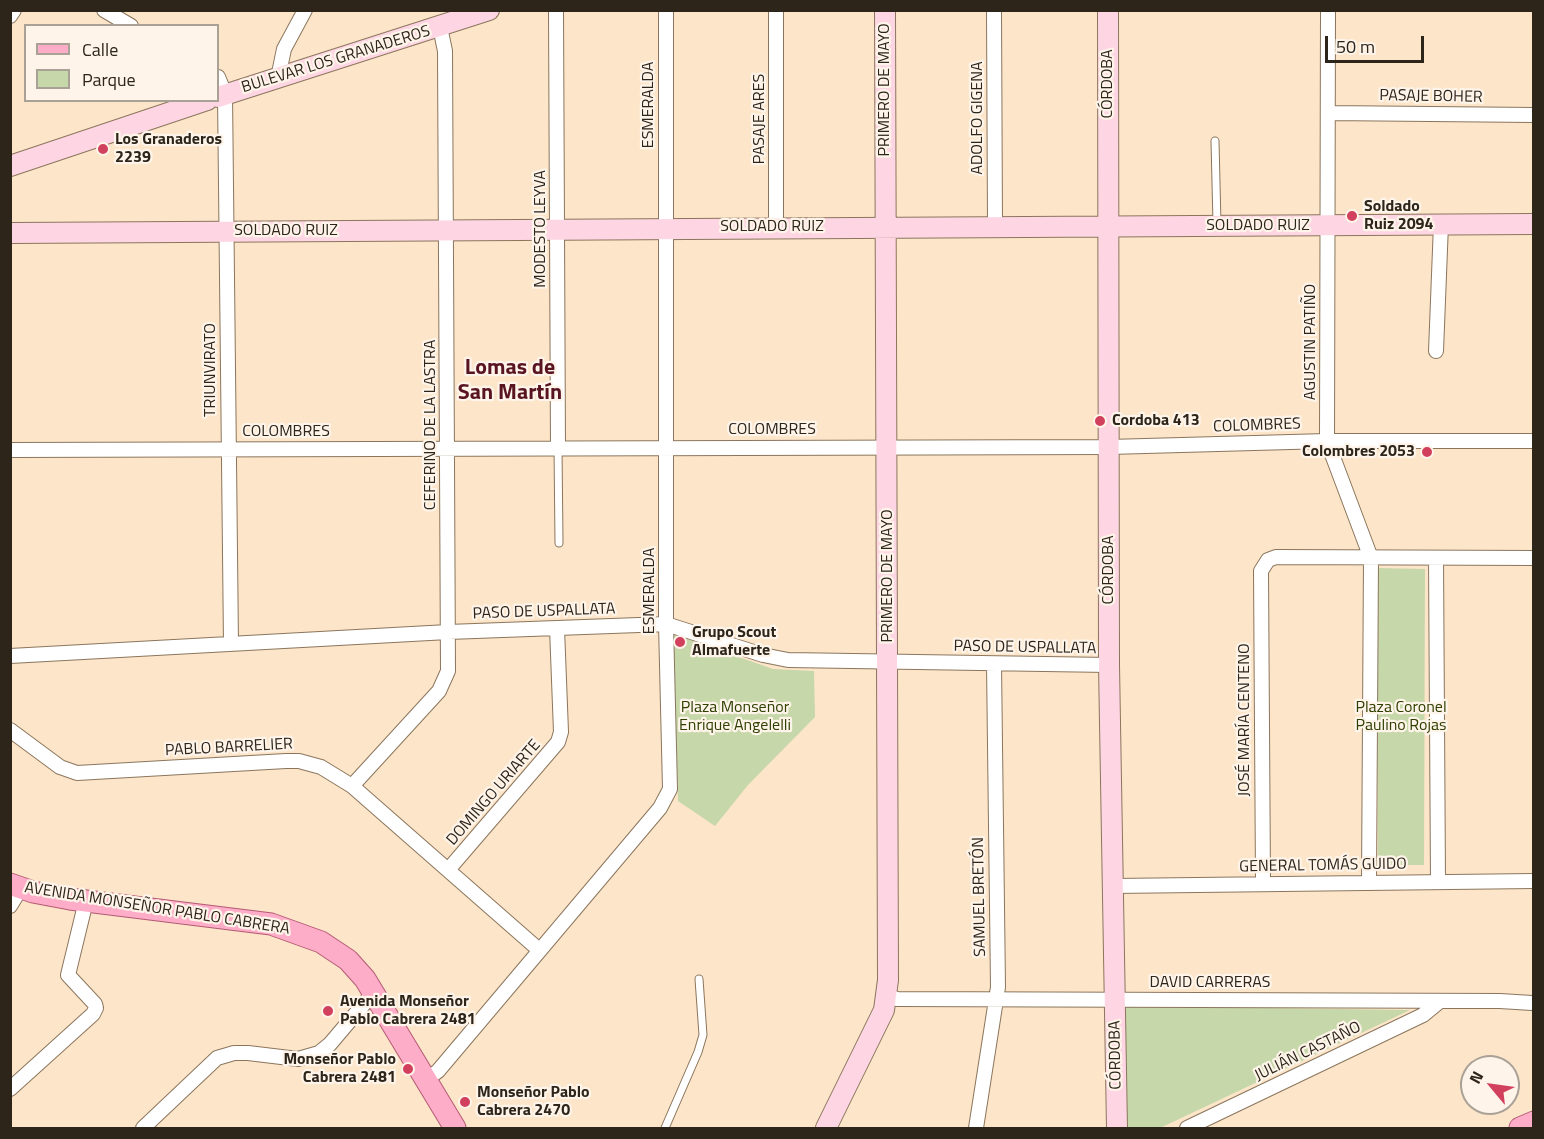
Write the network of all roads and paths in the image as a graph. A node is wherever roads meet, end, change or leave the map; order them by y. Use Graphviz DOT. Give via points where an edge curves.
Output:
graph roads {
  1 [pos="14,10"];
  2 [pos="104,10"];
  3 [pos="305,10"];
  4 [pos="489,10"];
  5 [pos="556,10"];
  6 [pos="666,10"];
  7 [pos="776,10"];
  8 [pos="885,10"];
  9 [pos="994,10"];
  10 [pos="1108,10"];
  11 [pos="1328,10"];
  12 [pos="10,16"];
  13 [pos="128,24"];
  14 [pos="440,27"];
  15 [pos="278,78"];
  16 [pos="219,92"];
  17 [pos="189,102"];
  18 [pos="218,102"];
  19 [pos="1328,112"];
  20 [pos="1533,114"];
  21 [pos="1215,141"];
  22 [pos="10,166"];
  23 [pos="1441,224"];
  24 [pos="1533,224"];
  25 [pos="885,226"];
  26 [pos="995,226"];
  27 [pos="1217,226"];
  28 [pos="1328,226"];
  29 [pos="666,227"];
  30 [pos="776,227"];
  31 [pos="1109,227"];
  32 [pos="558,229"];
  33 [pos="227,231"];
  34 [pos="447,231"];
  35 [pos="10,232"];
  36 [pos="1436,351"];
  37 [pos="1327,441"];
  38 [pos="1533,441"];
  39 [pos="558,447"];
  40 [pos="668,447"];
  41 [pos="887,447"];
  42 [pos="1109,447"];
  43 [pos="228,448"];
  44 [pos="448,448"];
  45 [pos="10,450"];
  46 [pos="559,543"];
  47 [pos="1371,558"];
  48 [pos="1436,558"];
  49 [pos="1533,558"];
  50 [pos="666,624"];
  51 [pos="557,628"];
  52 [pos="448,632"];
  53 [pos="231,644"];
  54 [pos="10,656"];
  55 [pos="888,663"];
  56 [pos="994,664"];
  57 [pos="1109,665"];
  58 [pos="10,730"];
  59 [pos="352,786"];
  60 [pos="448,870"];
  61 [pos="1369,881"];
  62 [pos="1438,881"];
  63 [pos="1533,881"];
  64 [pos="1263,883"];
  65 [pos="1113,886"];
  66 [pos="14,893"];
  67 [pos="86,901"];
  68 [pos="538,949"];
  69 [pos="699,980"];
  70 [pos="374,992"];
  71 [pos="887,996"];
  72 [pos="1114,999"];
  73 [pos="1533,999"];
  74 [pos="997,1000"];
  75 [pos="1440,1001"];
  76 [pos="426,1080"];
  77 [pos="10,1089"];
  78 [pos="1533,1122"];
  79 [pos="153,1126"];
  80 [pos="455,1128"];
  81 [pos="665,1128"];
  82 [pos="826,1128"];
  83 [pos="976,1128"];
  84 [pos="1117,1128"];
  85 [pos="1187,1128"];
  86 [pos="1520,1128"];
  1 -- 12 [label="street"];
  2 -- 13 [label="street"];
  3 -- 15 [label="street" via="284,49"];
  4 -- 14 [label="main road, BULEVAR LOS GRANADEROS"];
  5 -- 32 [label="street, MODESTO LEYVA"];
  6 -- 29 [label="street, ESMERALDA"];
  7 -- 30 [label="street, PASAJE ARES"];
  8 -- 25 [label="main road, PRIMERO DE MAYO"];
  9 -- 26 [label="street, ADOLFO GIGENA"];
  10 -- 31 [label="main road, CÓRDOBA"];
  11 -- 19 [label="street, AGUSTIN PATIÑO"];
  14 -- 15 [label="main road, BULEVAR LOS GRANADEROS"];
  14 -- 34 [label="street, CEFERINO DE LA LASTRA" via="445,51"];
  15 -- 16 [label="main road, BULEVAR LOS GRANADEROS"];
  17 -- 22 [label="main road, BULEVAR LOS GRANADEROS"];
  18 -- 33 [label="street, TRIUNVIRATO"];
  19 -- 20 [label="street, PASAJE BOHER"];
  19 -- 28 [label="street, AGUSTIN PATIÑO"];
  21 -- 27 [label="lane"];
  23 -- 24 [label="main road, SOLDADO RUIZ"];
  23 -- 28 [label="main road, SOLDADO RUIZ"];
  23 -- 36 [label="street"];
  25 -- 26 [label="main road, SOLDADO RUIZ"];
  25 -- 30 [label="main road, SOLDADO RUIZ"];
  25 -- 41 [label="main road, PRIMERO DE MAYO"];
  26 -- 31 [label="main road, SOLDADO RUIZ"];
  27 -- 28 [label="main road, SOLDADO RUIZ"];
  27 -- 31 [label="main road, SOLDADO RUIZ"];
  28 -- 37 [label="street, AGUSTIN PATIÑO"];
  29 -- 30 [label="main road, SOLDADO RUIZ"];
  29 -- 32 [label="main road, SOLDADO RUIZ"];
  29 -- 40 [label="street, ESMERALDA"];
  31 -- 42 [label="main road, CÓRDOBA"];
  32 -- 34 [label="main road, SOLDADO RUIZ"];
  32 -- 39 [label="street, MODESTO LEYVA"];
  33 -- 34 [label="main road, SOLDADO RUIZ"];
  33 -- 35 [label="main road, SOLDADO RUIZ"];
  33 -- 43 [label="street, TRIUNVIRATO"];
  34 -- 44 [label="street, CEFERINO DE LA LASTRA"];
  37 -- 38 [label="street, COLOMBRES"];
  37 -- 42 [label="street, COLOMBRES"];
  37 -- 47 [label="street, AGUSTIN PATIÑO"];
  39 -- 40 [label="street, COLOMBRES"];
  39 -- 44 [label="street, COLOMBRES"];
  39 -- 46 [label="lane"];
  40 -- 41 [label="street, COLOMBRES"];
  40 -- 50 [label="street, ESMERALDA"];
  41 -- 42 [label="street, COLOMBRES"];
  41 -- 55 [label="main road, PRIMERO DE MAYO"];
  42 -- 57 [label="main road, CÓRDOBA"];
  43 -- 44 [label="street, COLOMBRES"];
  43 -- 45 [label="street, COLOMBRES"];
  43 -- 53 [label="street, TRIUNVIRATO"];
  44 -- 52 [label="street, CEFERINO DE LA LASTRA"];
  47 -- 48 [label="street"];
  47 -- 61 [label="street, AGUSTIN PATIÑO"];
  47 -- 64 [label="street, JOSÉ MARÍA CENTENO" via="1276,557 1268,560 1261,571"];
  48 -- 49 [label="street"];
  48 -- 62 [label="street"];
  50 -- 51 [label="street, PASO DE USPALLATA"];
  50 -- 55 [label="street, PASO DE USPALLATA" via="776,658"];
  50 -- 68 [label="street, ESMERALDA" via="670,789 660,808"];
  51 -- 52 [label="street, PASO DE USPALLATA"];
  51 -- 60 [label="street, DOMINGO URIARTE" via="561,732 558,742"];
  52 -- 53 [label="street, PASO DE USPALLATA"];
  52 -- 59 [label="street, CEFERINO DE LA LASTRA" via="445,682"];
  53 -- 54 [label="street, PASO DE USPALLATA"];
  55 -- 56 [label="street, PASO DE USPALLATA"];
  55 -- 71 [label="main road, PRIMERO DE MAYO"];
  56 -- 57 [label="street, PASO DE USPALLATA"];
  56 -- 74 [label="street, SAMUEL BRETÓN"];
  57 -- 65 [label="main road, CÓRDOBA"];
  58 -- 59 [label="street, PABLO BARRELIER" via="60,767 77,773 299,761 321,767"];
  59 -- 60 [label="street, PABLO BARRELIER"];
  60 -- 68 [label="street, PABLO BARRELIER"];
  61 -- 62 [label="street, GENERAL TOMÁS GUIDO"];
  61 -- 64 [label="street, GENERAL TOMÁS GUIDO"];
  62 -- 63 [label="street, GENERAL TOMÁS GUIDO"];
  64 -- 65 [label="street, GENERAL TOMÁS GUIDO"];
  65 -- 72 [label="main road, CÓRDOBA"];
  66 -- 67 [label="main road, AVENIDA MONSEÑOR PABLO CABRERA"];
  67 -- 70 [label="main road, AVENIDA MONSEÑOR PABLO CABRERA" via="288,928 321,942 348,960"];
  67 -- 77 [label="street" via="68,975 96,1008"];
  68 -- 76 [label="street, ESMERALDA" via="438,1071"];
  69 -- 81 [label="lane" via="703,1035"];
  70 -- 76 [label="main road, AVENIDA MONSEÑOR PABLO CABRERA"];
  70 -- 79 [label="street" via="319,1053 298,1059 248,1053 217,1058"];
  71 -- 74 [label="street, DAVID CARRERAS"];
  71 -- 82 [label="main road, PRIMERO DE MAYO"];
  72 -- 74 [label="street, DAVID CARRERAS"];
  72 -- 75 [label="street, DAVID CARRERAS"];
  72 -- 84 [label="main road, CÓRDOBA"];
  73 -- 75 [label="street, DAVID CARRERAS"];
  74 -- 83 [label="street, SAMUEL BRETÓN"];
  75 -- 85 [label="street, JULIÁN CASTAÑO" via="1423,1015"];
  76 -- 80 [label="main road, AVENIDA MONSEÑOR PABLO CABRERA"];
  78 -- 86 [label="main road"];
}
